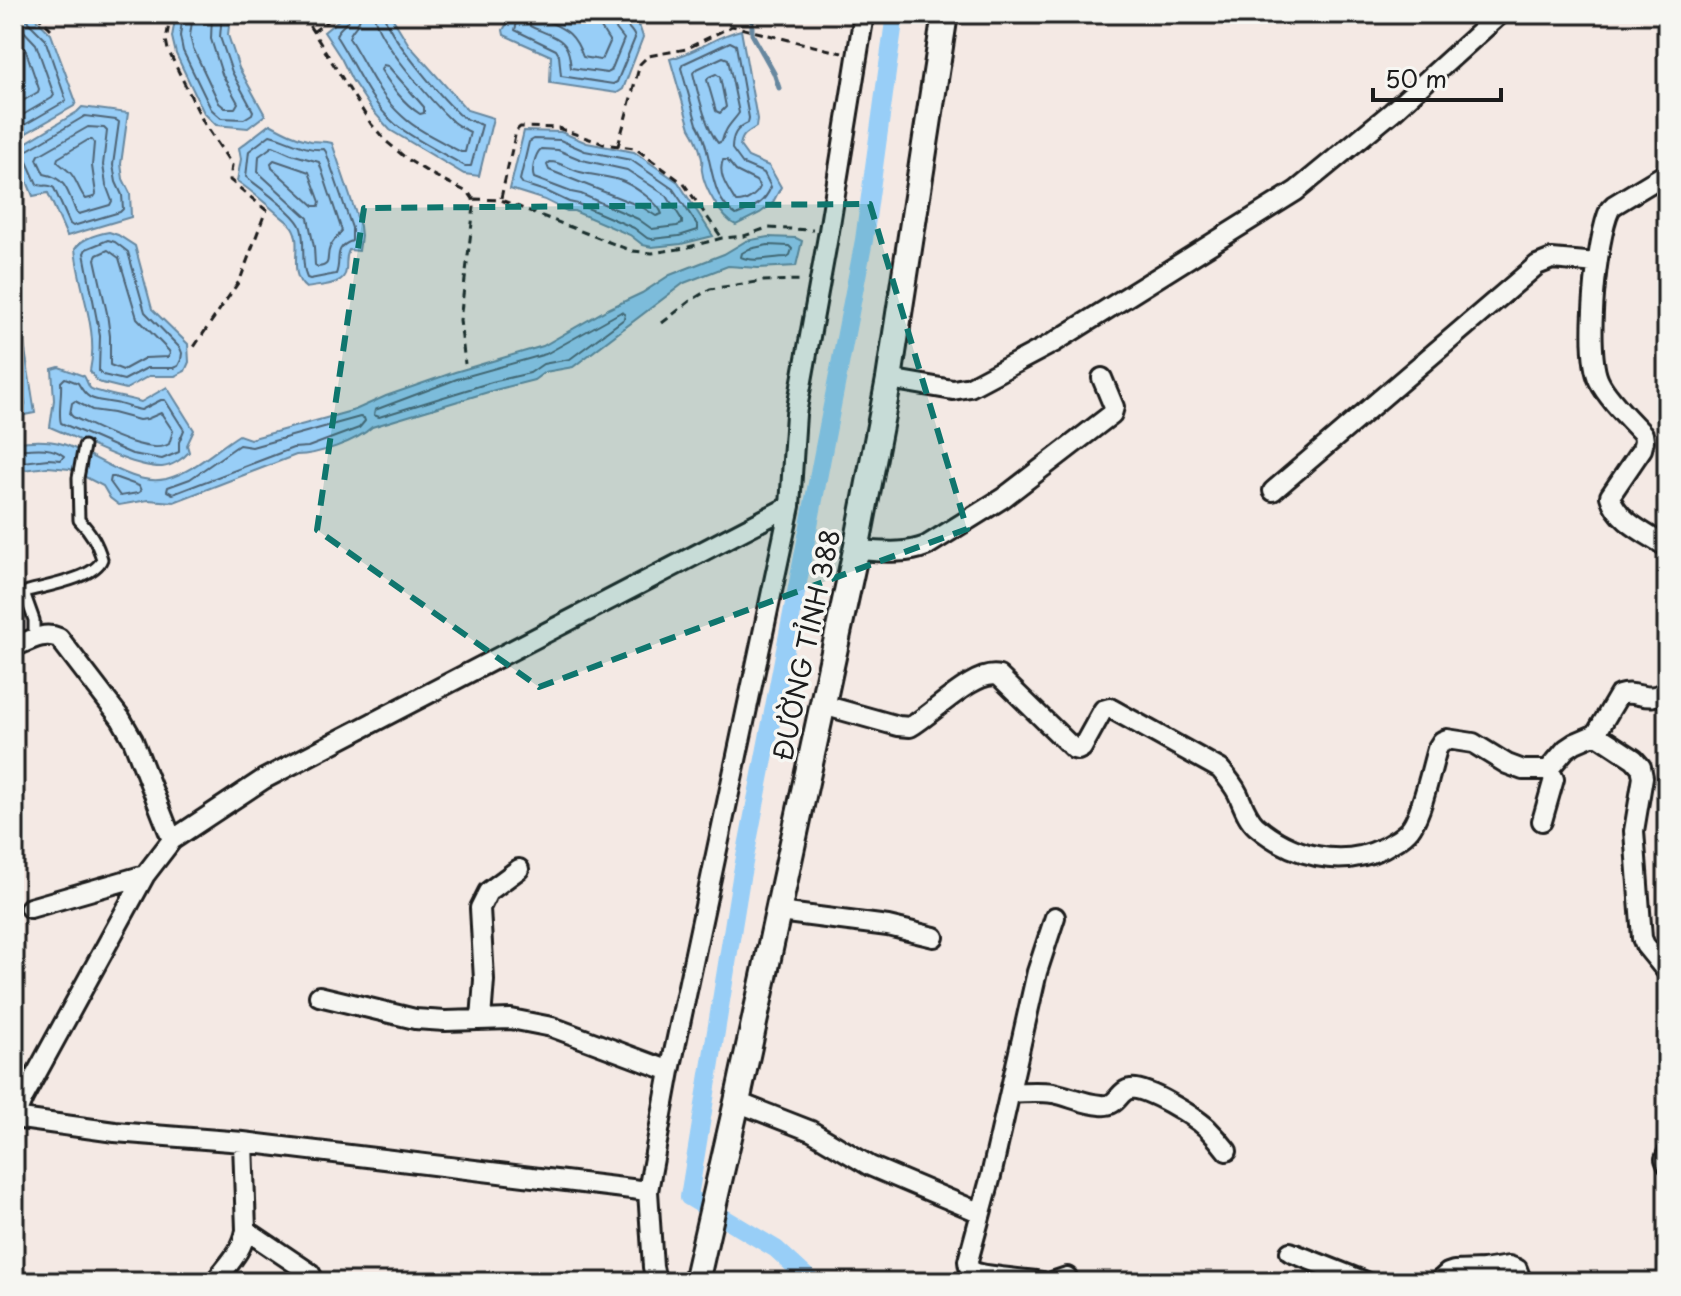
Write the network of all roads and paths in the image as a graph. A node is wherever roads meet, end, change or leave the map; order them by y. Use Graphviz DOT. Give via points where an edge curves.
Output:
graph roads {
  1 [pos="36,14"];
  2 [pos="171,14"];
  3 [pos="302,14"];
  4 [pos="336,14"];
  5 [pos="864,14"];
  6 [pos="945,14"];
  7 [pos="1500,14"];
  8 [pos="51,29"];
  9 [pos="313,32"];
  10 [pos="857,57"];
  11 [pos="618,146"];
  12 [pos="1667,173"];
  13 [pos="473,199"];
  14 [pos="501,200"];
  15 [pos="829,231"];
  16 [pos="722,238"];
  17 [pos="1597,263"];
  18 [pos="820,280"];
  19 [pos="662,323"];
  20 [pos="194,347"];
  21 [pos="465,364"];
  22 [pos="1102,378"];
  23 [pos="889,379"];
  24 [pos="84,446"];
  25 [pos="1273,491"];
  26 [pos="790,506"];
  27 [pos="1667,547"];
  28 [pos="856,550"];
  29 [pos="34,633"];
  30 [pos="14,647"];
  31 [pos="1667,690"];
  32 [pos="823,705"];
  33 [pos="1596,734"];
  34 [pos="1549,769"];
  35 [pos="1542,821"];
  36 [pos="172,840"];
  37 [pos="519,869"];
  38 [pos="145,875"];
  39 [pos="30,908"];
  40 [pos="779,912"];
  41 [pos="1055,917"];
  42 [pos="934,937"];
  43 [pos="1667,972"];
  44 [pos="319,996"];
  45 [pos="481,1019"];
  46 [pos="670,1071"];
  47 [pos="1010,1093"];
  48 [pos="737,1102"];
  49 [pos="15,1118"];
  50 [pos="243,1142"];
  51 [pos="1227,1151"];
  52 [pos="1667,1154"];
  53 [pos="1667,1164"];
  54 [pos="648,1191"];
  55 [pos="981,1213"];
  56 [pos="246,1230"];
  57 [pos="1290,1252"];
  58 [pos="215,1282"];
  59 [pos="315,1282"];
  60 [pos="660,1282"];
  61 [pos="696,1282"];
  62 [pos="1043,1282"];
  63 [pos="1366,1282"];
  64 [pos="1438,1282"];
  65 [pos="1522,1282"];
  1 -- 8 [label="path"];
  2 -- 20 [label="path" via="168,50 204,123 232,165 230,180 266,210 240,280"];
  3 -- 9 [label="path"];
  4 -- 9 [label="path"];
  5 -- 10 [label="street"];
  6 -- 23 [label="main road, ĐƯỜNG TỈNH 388"];
  7 -- 23 [label="street" via="1296,191 1053,343 970,387 953,390"];
  9 -- 13 [label="path" via="387,142"];
  10 -- 11 [label="path" via="732,26 686,49 648,56 640,64"];
  10 -- 15 [label="street"];
  11 -- 14 [label="path" via="558,128 520,127"];
  11 -- 16 [label="path" via="635,148 677,177"];
  12 -- 17 [label="street" via="1610,209"];
  13 -- 14 [label="path"];
  13 -- 21 [label="path" via="460,320"];
  14 -- 16 [label="path" via="632,251 652,253"];
  15 -- 16 [label="path" via="767,228"];
  15 -- 18 [label="street"];
  17 -- 25 [label="street" via="1552,259 1537,265"];
  17 -- 27 [label="street" via="1596,374 1644,441 1610,496 1623,518"];
  18 -- 19 [label="path" via="710,289"];
  18 -- 26 [label="street" via="796,414"];
  22 -- 28 [label="street" via="1112,414 1003,498 916,550"];
  23 -- 28 [label="main road, ĐƯỜNG TỈNH 388"];
  24 -- 29 [label="lane" via="79,520 102,559 97,569 84,575 28,591"];
  26 -- 36 [label="street" via="264,779"];
  26 -- 46 [label="street"];
  28 -- 32 [label="main road, ĐƯỜNG TỈNH 388"];
  30 -- 36 [label="street" via="42,635 64,644 133,740"];
  31 -- 33 [label="street" via="1658,697 1619,695"];
  32 -- 34 [label="street" via="910,727 990,673 1078,750 1103,710 1110,708 1220,769 1254,824 1317,857 1350,858 1402,837 1418,813 1437,749 1447,739 1473,743 1523,770"];
  32 -- 40 [label="main road, ĐƯỜNG TỈNH 388"];
  33 -- 34 [label="street" via="1566,749"];
  33 -- 43 [label="street" via="1641,767 1634,831 1642,938"];
  34 -- 35 [label="street" via="1554,779"];
  36 -- 38 [label="street"];
  37 -- 45 [label="street" via="488,892 480,908"];
  38 -- 39 [label="street"];
  38 -- 49 [label="street"];
  40 -- 42 [label="street"];
  40 -- 48 [label="main road, ĐƯỜNG TỈNH 388"];
  41 -- 47 [label="street"];
  44 -- 45 [label="street" via="415,1019"];
  45 -- 46 [label="street" via="552,1027"];
  46 -- 54 [label="street"];
  47 -- 51 [label="street" via="1053,1093 1106,1106 1138,1089 1195,1118"];
  47 -- 55 [label="street"];
  48 -- 55 [label="street" via="811,1131 870,1166"];
  48 -- 61 [label="main road, ĐƯỜNG TỈNH 388"];
  49 -- 50 [label="street"];
  50 -- 54 [label="street"];
  50 -- 56 [label="street"];
  52 -- 53 [label="street"];
  54 -- 60 [label="street" via="653,1267"];
  55 -- 62 [label="street" via="968,1261 972,1271"];
  56 -- 58 [label="street" via="241,1250"];
  56 -- 59 [label="street" via="310,1273"];
  57 -- 63 [label="street"];
  64 -- 65 [label="street" via="1454,1271 1509,1266 1517,1269"];
}
